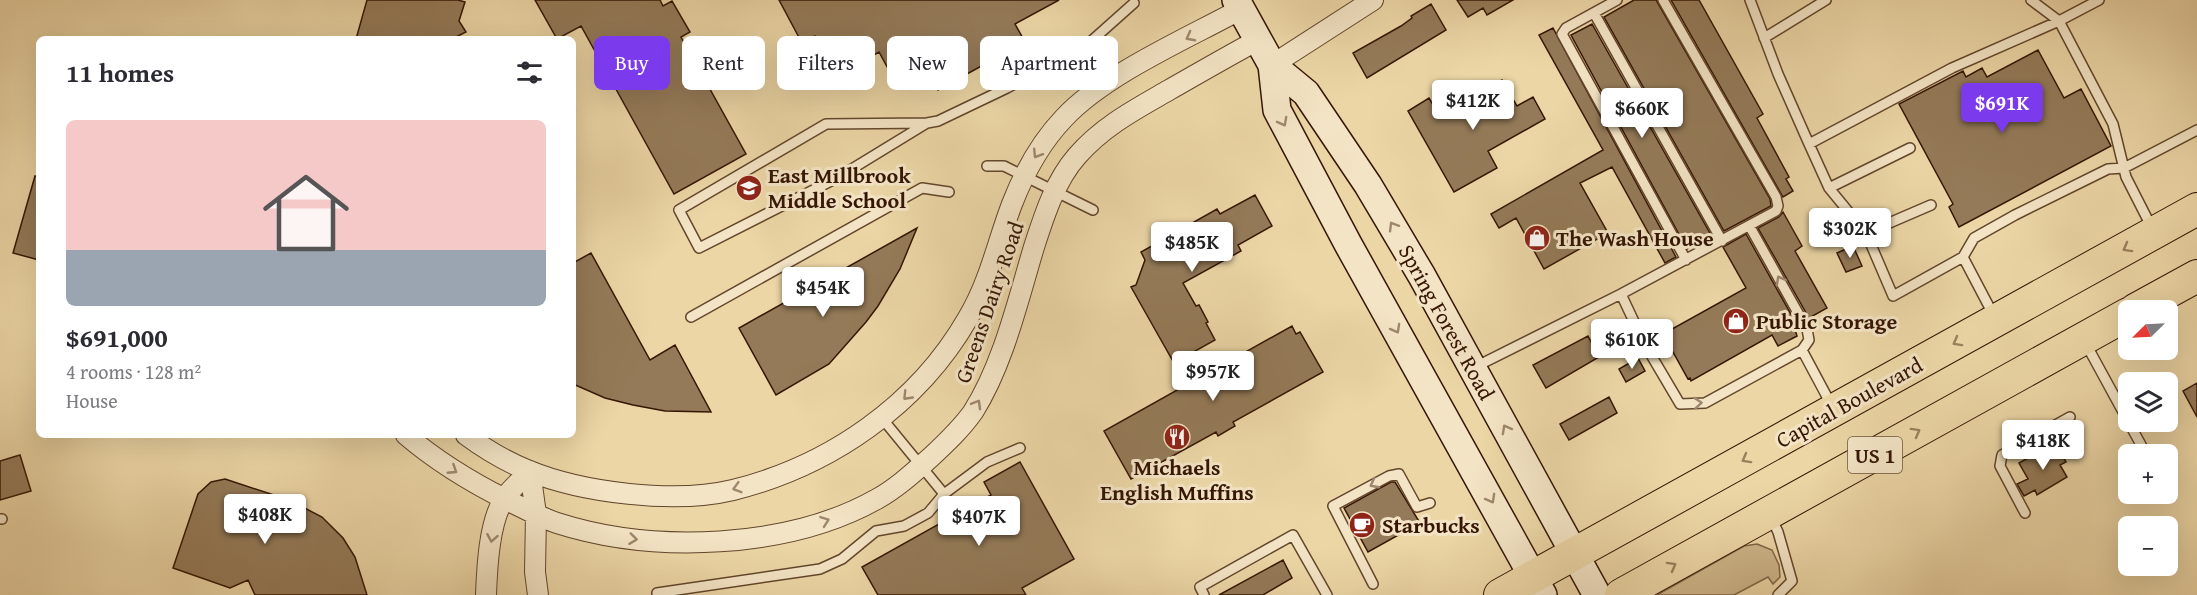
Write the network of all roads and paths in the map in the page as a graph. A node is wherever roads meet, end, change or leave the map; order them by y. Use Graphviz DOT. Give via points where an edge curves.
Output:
graph roads {
  1 [pos="1373,0"];
  2 [pos="1617,0"];
  3 [pos="1664,0"];
  4 [pos="1750,0"];
  5 [pos="1826,0"];
  6 [pos="2031,0"];
  7 [pos="2099,0"];
  8 [pos="1135,1"];
  9 [pos="1808,4"];
  10 [pos="1239,5"];
  11 [pos="1594,13"];
  12 [pos="2059,21"];
  13 [pos="1764,38"];
  14 [pos="1258,40"];
  15 [pos="1272,65"];
  16 [pos="927,123"];
  17 [pos="2197,130"];
  18 [pos="1809,144"];
  19 [pos="1910,148"];
  20 [pos="987,166"];
  21 [pos="2124,168"];
  22 [pos="1024,175"];
  23 [pos="1829,188"];
  24 [pos="1056,191"];
  25 [pos="949,192"];
  26 [pos="1931,205"];
  27 [pos="2197,209"];
  28 [pos="1093,210"];
  29 [pos="1750,227"];
  30 [pos="1866,233"];
  31 [pos="2155,233"];
  32 [pos="1722,241"];
  33 [pos="1963,257"];
  34 [pos="1686,260"];
  35 [pos="2197,276"];
  36 [pos="1621,294"];
  37 [pos="2153,300"];
  38 [pos="690,317"];
  39 [pos="2118,320"];
  40 [pos="1996,321"];
  41 [pos="2084,339"];
  42 [pos="1802,350"];
  43 [pos="1473,368"];
  44 [pos="1834,411"];
  45 [pos="881,417"];
  46 [pos="2070,417"];
  47 [pos="409,438"];
  48 [pos="471,438"];
  49 [pos="2141,444"];
  50 [pos="1020,448"];
  51 [pos="921,466"];
  52 [pos="530,471"];
  53 [pos="944,494"];
  54 [pos="504,499"];
  55 [pos="1430,503"];
  56 [pos="1769,513"];
  57 [pos="2025,513"];
  58 [pos="536,514"];
  59 [pos="1575,554"];
  60 [pos="1373,584"];
  61 [pos="1538,586"];
  62 [pos="657,593"];
  63 [pos="486,595"];
  64 [pos="538,595"];
  65 [pos="1204,595"];
  66 [pos="1326,595"];
  67 [pos="1500,595"];
  68 [pos="1597,595"];
  69 [pos="1621,595"];
  70 [pos="1778,595"];
  1 -- 15 [label="street"];
  2 -- 11 [label="lane"];
  3 -- 29 [label="lane" via="1776,197 1776,211"];
  4 -- 13 [label="lane"];
  5 -- 9 [label="lane"];
  6 -- 12 [label="lane"];
  7 -- 12 [label="lane"];
  8 -- 16 [label="lane" via="1088,44 997,93"];
  9 -- 13 [label="lane"];
  10 -- 14 [label="main road, Spring Forest Road"];
  10 -- 22 [label="street, Greens Dairy Road, one-way" via="1096,91 1065,116"];
  11 -- 32 [label="lane"];
  11 -- 34 [label="lane" via="1562,34"];
  12 -- 18 [label="lane" via="1952,68"];
  12 -- 21 [label="lane" via="2113,124"];
  13 -- 18 [label="lane"];
  14 -- 15 [label="main road, Spring Forest Road"];
  14 -- 24 [label="street, Greens Dairy Road" via="1099,134 1077,156"];
  43 -- 15 [label="main road, Spring Forest Road, one-way" via="1352,160 1306,93"];
  15 -- 61 [label="main road, Spring Forest Road, one-way" via="1277,110"];
  16 -- 16 [label="lane" via="826,124 679,210 699,248 837,178"];
  17 -- 21 [label="lane"];
  18 -- 23 [label="lane"];
  19 -- 23 [label="lane"];
  20 -- 22 [label="lane" via="1004,166"];
  21 -- 31 [label="lane"];
  21 -- 33 [label="lane" via="2108,169 2015,215 1974,238"];
  22 -- 24 [label="lane"];
  22 -- 45 [label="street, Greens Dairy Road, one-way" via="990,273 969,317 938,362 899,404"];
  23 -- 30 [label="lane"];
  24 -- 28 [label="lane"];
  51 -- 24 [label="street, Greens Dairy Road, one-way" via="957,432 984,391 1001,352 1043,218"];
  25 -- 38 [label="lane" via="922,188"];
  26 -- 30 [label="lane"];
  27 -- 31 [label="highway, Capital Boulevard / US 1"];
  29 -- 32 [label="lane"];
  42 -- 29 [label="lane, one-way" via="1809,340 1807,329"];
  30 -- 33 [label="lane" via="1893,296"];
  31 -- 40 [label="highway, Capital Boulevard / US 1, one-way"];
  32 -- 34 [label="lane"];
  33 -- 40 [label="lane"];
  34 -- 36 [label="lane"];
  35 -- 37 [label="highway"];
  36 -- 42 [label="lane, one-way" via="1680,404 1705,404"];
  36 -- 43 [label="lane"];
  39 -- 41 [label="highway, US 1"];
  40 -- 44 [label="highway, Capital Boulevard / US 1, one-way"];
  41 -- 49 [label="lane"];
  56 -- 41 [label="highway, US 1, one-way"];
  42 -- 44 [label="lane"];
  59 -- 43 [label="main road, Spring Forest Road, one-way"];
  44 -- 59 [label="highway, Capital Boulevard / US 1, one-way"];
  45 -- 51 [label="lane"];
  45 -- 52 [label="street, Greens Dairy Road, one-way" via="853,439 814,461 732,490 697,495 632,493 580,486"];
  46 -- 57 [label="lane" via="2002,455 2000,466"];
  47 -- 54 [label="street, Greens Dairy Road, one-way" via="432,458"];
  48 -- 52 [label="street, Greens Dairy Road"];
  50 -- 53 [label="lane" via="987,462"];
  51 -- 53 [label="lane"];
  58 -- 51 [label="street, Greens Dairy Road, one-way" via="555,523 629,539 727,542 775,534 855,510 901,484"];
  52 -- 54 [label="street"];
  52 -- 58 [label="street"];
  53 -- 62 [label="lane" via="928,513 904,526 876,531 843,559 820,569"];
  54 -- 58 [label="street, Greens Dairy Road"];
  54 -- 63 [label="street, one-way" via="495,522"];
  55 -- 60 [label="lane, one-way" via="1417,507 1399,474 1333,506"];
  69 -- 56 [label="highway, US 1, one-way"];
  56 -- 70 [label="lane" via="1792,581"];
  58 -- 64 [label="street"];
  59 -- 61 [label="highway, Capital Boulevard / US 1"];
  59 -- 68 [label="main road, Spring Forest Road"];
  61 -- 67 [label="highway, Capital Boulevard / US 1"];
  65 -- 66 [label="lane" via="1200,587 1293,535"];
}
